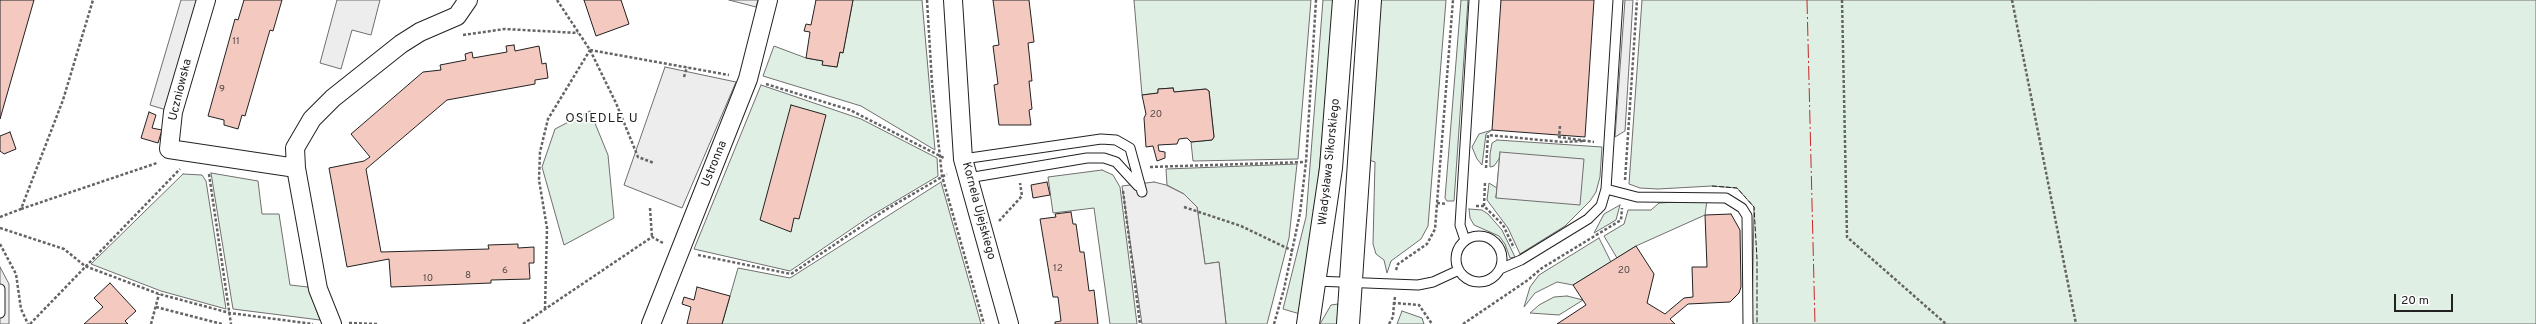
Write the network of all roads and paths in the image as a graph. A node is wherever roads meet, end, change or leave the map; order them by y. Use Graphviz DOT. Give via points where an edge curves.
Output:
graph roads {
  1 [pos="93,0"];
  2 [pos="206,0"];
  3 [pos="468,0"];
  4 [pos="557,0"];
  5 [pos="768,0"];
  6 [pos="953,0"];
  7 [pos="1316,0"];
  8 [pos="1344,0"];
  9 [pos="1370,0"];
  10 [pos="1453,0"];
  11 [pos="1474,0"];
  12 [pos="1618,0"];
  13 [pos="1637,0"];
  14 [pos="1842,0"];
  15 [pos="2012,0"];
  16 [pos="578,33"];
  17 [pos="459,36"];
  18 [pos="590,50"];
  19 [pos="687,67"];
  20 [pos="727,75"];
  21 [pos="684,77"];
  22 [pos="759,82"];
  23 [pos="1560,126"];
  24 [pos="1306,162"];
  25 [pos="654,163"];
  26 [pos="182,166"];
  27 [pos="958,167"];
  28 [pos="296,168"];
  29 [pos="1135,168"];
  30 [pos="1486,168"];
  31 [pos="202,170"];
  32 [pos="1018,177"];
  33 [pos="1485,182"];
  34 [pos="1625,182"];
  35 [pos="1122,186"];
  36 [pos="1606,189"];
  37 [pos="1623,204"];
  38 [pos="1469,206"];
  39 [pos="1484,206"];
  40 [pos="1184,207"];
  41 [pos="650,208"];
  42 [pos="0,217"];
  43 [pos="994,225"];
  44 [pos="0,228"];
  45 [pos="652,237"];
  46 [pos="1466,240"];
  47 [pos="0,244"];
  48 [pos="1293,251"];
  49 [pos="680,252"];
  50 [pos="1518,255"];
  51 [pos="85,266"];
  52 [pos="1500,269"];
  53 [pos="1459,270"];
  54 [pos="1396,274"];
  55 [pos="1527,275"];
  56 [pos="1316,280"];
  57 [pos="1528,280"];
  58 [pos="1351,281"];
  59 [pos="0,289"];
  60 [pos="160,294"];
  61 [pos="1395,295"];
  62 [pos="1394,303"];
  63 [pos="156,307"];
  64 [pos="545,309"];
  65 [pos="0,313"];
  66 [pos="230,314"];
  67 [pos="332,323"];
  68 [pos="29,324"];
  69 [pos="151,324"];
  70 [pos="222,324"];
  71 [pos="231,324"];
  72 [pos="377,324"];
  73 [pos="523,324"];
  74 [pos="651,324"];
  75 [pos="1009,324"];
  76 [pos="1140,324"];
  77 [pos="1274,324"];
  78 [pos="1308,324"];
  79 [pos="1348,324"];
  80 [pos="1389,324"];
  81 [pos="1432,324"];
  82 [pos="1463,324"];
  83 [pos="1748,324"];
  84 [pos="1946,324"];
  85 [pos="2076,324"];
  1 -- 42 [label="path" via="63,100 21,209"];
  2 -- 28 [label="street, Uczniowska" via="173,112 169,149"];
  3 -- 28 [label="street" via="457,16 420,32 401,44 333,98 312,119 295,148"];
  4 -- 16 [label="path"];
  5 -- 49 [label="street, Ustronna" via="748,79"];
  6 -- 27 [label="street, Kornela Ujejskiego"];
  7 -- 24 [label="path"];
  8 -- 56 [label="street, Władysława Sikorskiego" via="1331,168"];
  9 -- 58 [label="street"];
  10 -- 54 [label="path" via="1435,229 1427,244 1398,264"];
  11 -- 46 [label="lane" via="1460,228"];
  12 -- 36 [label="lane"];
  13 -- 34 [label="path"];
  14 -- 84 [label="path" via="1847,237"];
  15 -- 85 [label="path"];
  16 -- 17 [label="path" via="505,29"];
  16 -- 18 [label="path"];
  18 -- 19 [label="path"];
  18 -- 25 [label="path" via="616,102 638,157"];
  18 -- 64 [label="path" via="548,119 540,152 539,180 547,228"];
  19 -- 20 [label="path"];
  19 -- 21 [label="path"];
  22 -- 27 [label="path" via="850,110"];
  23 -- 30 [label="path" via="1559,137 1583,141 1562,142 1488,134"];
  24 -- 29 [label="path"];
  24 -- 48 [label="path"];
  26 -- 51 [label="path"];
  27 -- 29 [label="lane" via="1101,139 1116,140 1130,148"];
  27 -- 29 [label="lane" via="1104,158 1116,162 1142,192"];
  27 -- 49 [label="path" via="887,209 791,274"];
  27 -- 75 [label="street, Kornela Ujejskiego"];
  28 -- 67 [label="street" via="318,289"];
  31 -- 66 [label="path" via="209,172"];
  32 -- 43 [label="path" via="1022,196"];
  33 -- 39 [label="path"];
  35 -- 76 [label="path"];
  36 -- 52 [label="lane" via="1601,206 1588,219 1521,260"];
  36 -- 83 [label="lane" via="1637,197 1726,198 1742,208 1747,216"];
  37 -- 57 [label="path" via="1621,220 1542,268"];
  38 -- 39 [label="path"];
  39 -- 50 [label="path" via="1502,226"];
  40 -- 48 [label="path" via="1241,226"];
  41 -- 45 [label="path"];
  44 -- 51 [label="path" via="64,249"];
  45 -- 49 [label="path"];
  45 -- 64 [label="path"];
  46 -- 52 [label="lane" via="1480,236 1494,241 1502,254"];
  46 -- 53 [label="lane" via="1457,254"];
  47 -- 68 [label="path" via="16,274 21,309"];
  48 -- 77 [label="path"];
  49 -- 74 [label="street, Ustronna"];
  51 -- 60 [label="path"];
  51 -- 68 [label="path"];
  52 -- 53 [label="lane" via="1496,275 1483,282 1469,280"];
  53 -- 58 [label="lane" via="1433,282 1418,285"];
  55 -- 57 [label="path"];
  56 -- 58 [label="lane"];
  56 -- 78 [label="street, Władysława Sikorskiego"];
  57 -- 82 [label="path"];
  58 -- 79 [label="street"];
  59 -- 65 [label="lane"];
  60 -- 63 [label="path"];
  60 -- 66 [label="path"];
  61 -- 62 [label="path"];
  62 -- 80 [label="path" via="1393,317"];
  62 -- 81 [label="path" via="1419,305"];
  63 -- 69 [label="path"];
  63 -- 70 [label="path"];
  64 -- 73 [label="path"];
  66 -- 67 [label="path" via="313,324"];
  66 -- 71 [label="path"];
  67 -- 72 [label="path"];
}
